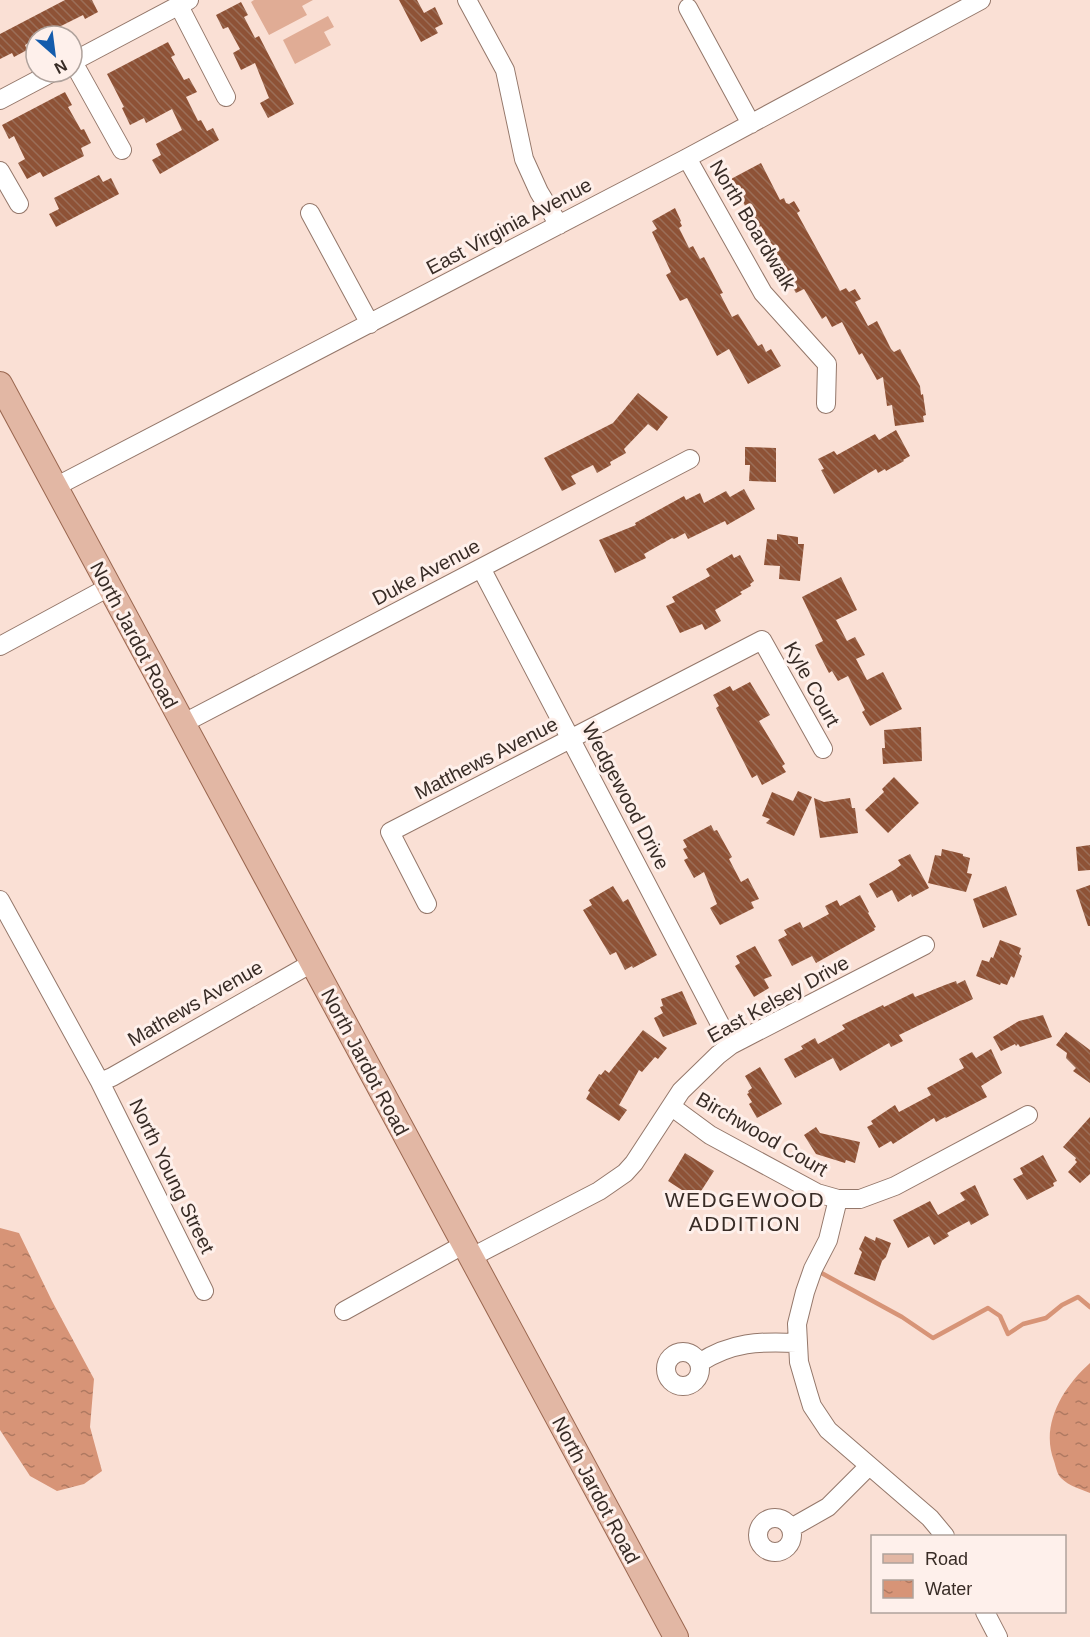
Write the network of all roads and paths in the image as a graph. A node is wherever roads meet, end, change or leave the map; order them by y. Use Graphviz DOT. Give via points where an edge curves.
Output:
graph roads {
  1 [pos="467,0"];
  2 [pos="981,0"];
  3 [pos="184,3"];
  4 [pos="688,8"];
  5 [pos="84,56"];
  6 [pos="84,83"];
  7 [pos="30,84"];
  8 [pos="226,97"];
  9 [pos="0,100"];
  10 [pos="751,124"];
  11 [pos="122,150"];
  12 [pos="687,158"];
  13 [pos="0,171"];
  14 [pos="19,204"];
  15 [pos="310,213"];
  16 [pos="559,225"];
  17 [pos="370,324"];
  18 [pos="0,384"];
  19 [pos="826,404"];
  20 [pos="690,459"];
  21 [pos="55,487"];
  22 [pos="481,568"];
  23 [pos="110,587"];
  24 [pos="762,640"];
  25 [pos="0,646"];
  26 [pos="182,724"];
  27 [pos="571,739"];
  28 [pos="823,749"];
  29 [pos="0,900"];
  30 [pos="427,904"];
  31 [pos="925,945"];
  32 [pos="312,963"];
  33 [pos="731,1045"];
  34 [pos="100,1082"];
  35 [pos="672,1107"];
  36 [pos="1028,1115"];
  37 [pos="838,1198"];
  38 [pos="467,1251"];
  39 [pos="204,1291"];
  40 [pos="345,1311"];
  41 [pos="797,1343"];
  42 [pos="699,1363"];
  43 [pos="869,1466"];
  44 [pos="791,1528"];
  45 [pos="944,1535"];
  46 [pos="986,1613"];
  47 [pos="992,1635"];
  48 [pos="676,1637"];
  1 -- 16 [label="street" via="505,70 524,159"];
  2 -- 10 [label="street, East Virginia Avenue"];
  3 -- 5 [label="street"];
  3 -- 8 [label="street"];
  4 -- 10 [label="street"];
  6 -- 11 [label="street"];
  7 -- 9 [label="street"];
  10 -- 12 [label="street, East Virginia Avenue"];
  12 -- 16 [label="street, East Virginia Avenue"];
  12 -- 19 [label="street, North Boardwalk" via="763,293 827,364"];
  13 -- 14 [label="street"];
  15 -- 17 [label="street"];
  16 -- 17 [label="street, East Virginia Avenue"];
  17 -- 21 [label="street, East Virginia Avenue"];
  18 -- 21 [label="main road, North Jardot Road"];
  20 -- 22 [label="street, Duke Avenue"];
  21 -- 23 [label="main road, North Jardot Road"];
  22 -- 26 [label="street, Duke Avenue"];
  22 -- 27 [label="street, Wedgewood Drive"];
  23 -- 25 [label="street"];
  23 -- 26 [label="main road, North Jardot Road"];
  24 -- 27 [label="street, Matthews Avenue"];
  24 -- 28 [label="street, Kyle Court"];
  26 -- 32 [label="main road, North Jardot Road"];
  27 -- 30 [label="street, Matthews Avenue" via="390,832"];
  27 -- 33 [label="street, Wedgewood Drive"];
  29 -- 34 [label="street, North Young Street"];
  31 -- 33 [label="street, East Kelsey Drive"];
  32 -- 34 [label="street, Mathews Avenue"];
  32 -- 38 [label="main road, North Jardot Road"];
  33 -- 35 [label="street, East Kelsey Drive" via="692,1079"];
  34 -- 39 [label="street, North Young Street"];
  35 -- 37 [label="street, Birchwood Court" via="710,1135 817,1194"];
  35 -- 38 [label="street, East Kelsey Drive" via="634,1163 614,1182 502,1243"];
  36 -- 37 [label="street, Birchwood Court" via="895,1186 860,1199"];
  37 -- 41 [label="street" via="828,1240 800,1309"];
  38 -- 40 [label="street, East Kelsey Drive"];
  38 -- 48 [label="main road, North Jardot Road"];
  41 -- 42 [label="street" via="753,1343 728,1348"];
  41 -- 43 [label="street" via="799,1362 819,1419"];
  43 -- 44 [label="street" via="828,1507"];
  43 -- 45 [label="street"];
  46 -- 47 [label="street"];
}
